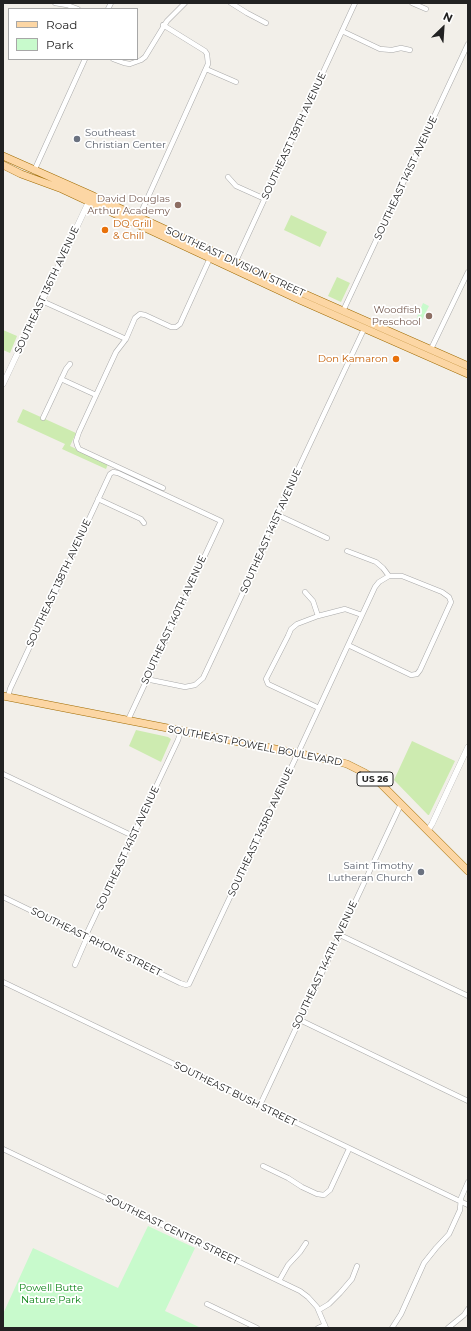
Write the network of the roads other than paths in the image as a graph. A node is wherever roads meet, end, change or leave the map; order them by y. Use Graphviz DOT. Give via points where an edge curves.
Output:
graph roads {
  1 [pos="55,3"];
  2 [pos="185,3"];
  3 [pos="231,3"];
  4 [pos="355,3"];
  5 [pos="412,3"];
  6 [pos="75,8"];
  7 [pos="426,9"];
  8 [pos="266,23"];
  9 [pos="164,25"];
  10 [pos="342,31"];
  11 [pos="468,44"];
  12 [pos="410,50"];
  13 [pos="86,60"];
  14 [pos="116,60"];
  15 [pos="206,69"];
  16 [pos="236,82"];
  17 [pos="3,156"];
  18 [pos="3,165"];
  19 [pos="34,171"];
  20 [pos="21,174"];
  21 [pos="228,177"];
  22 [pos="90,198"];
  23 [pos="264,199"];
  24 [pos="139,217"];
  25 [pos="210,258"];
  26 [pos="234,265"];
  27 [pos="468,272"];
  28 [pos="42,301"];
  29 [pos="318,308"];
  30 [pos="343,311"];
  31 [pos="370,323"];
  32 [pos="364,329"];
  33 [pos="126,339"];
  34 [pos="432,350"];
  35 [pos="70,364"];
  36 [pos="468,366"];
  37 [pos="468,374"];
  38 [pos="61,379"];
  39 [pos="3,384"];
  40 [pos="96,395"];
  41 [pos="43,418"];
  42 [pos="163,488"];
  43 [pos="98,499"];
  44 [pos="277,514"];
  45 [pos="221,521"];
  46 [pos="144,523"];
  47 [pos="327,538"];
  48 [pos="347,551"];
  49 [pos="389,576"];
  50 [pos="305,592"];
  51 [pos="362,615"];
  52 [pos="318,616"];
  53 [pos="348,646"];
  54 [pos="146,679"];
  55 [pos="6,696"];
  56 [pos="319,708"];
  57 [pos="128,720"];
  58 [pos="181,731"];
  59 [pos="468,747"];
  60 [pos="298,753"];
  61 [pos="3,774"];
  62 [pos="401,804"];
  63 [pos="428,830"];
  64 [pos="133,836"];
  65 [pos="468,871"];
  66 [pos="3,897"];
  67 [pos="340,935"];
  68 [pos="86,937"];
  69 [pos="75,965"];
  70 [pos="3,982"];
  71 [pos="189,984"];
  72 [pos="468,996"];
  73 [pos="300,1020"];
  74 [pos="468,1101"];
  75 [pos="260,1105"];
  76 [pos="350,1148"];
  77 [pos="3,1149"];
  78 [pos="262,1166"];
  79 [pos="468,1182"];
  80 [pos="460,1202"];
  81 [pos="468,1205"];
  82 [pos="306,1243"];
  83 [pos="357,1266"];
  84 [pos="279,1281"];
  85 [pos="207,1304"];
  86 [pos="468,1309"];
  87 [pos="319,1310"];
  88 [pos="326,1327"];
  89 [pos="257,1328"];
  90 [pos="318,1328"];
  91 [pos="392,1328"];
  92 [pos="448,1328"];
  1 -- 6 [label="street"];
  2 -- 9 [label="street"];
  3 -- 8 [label="street"];
  4 -- 10 [label="street, SOUTHEAST 139TH AVENUE"];
  5 -- 7 [label="street"];
  9 -- 14 [label="street" via="141,60 130,64"];
  9 -- 15 [label="street" via="205,52 208,60"];
  10 -- 12 [label="street" via="380,49"];
  10 -- 23 [label="street, SOUTHEAST 139TH AVENUE"];
  11 -- 30 [label="street, SOUTHEAST 141ST AVENUE"];
  13 -- 19 [label="street"];
  15 -- 16 [label="street"];
  15 -- 24 [label="street"];
  17 -- 19 [label="main road, SOUTHEAST DIVISION STREET"];
  18 -- 20 [label="main road, SOUTHEAST DIVISION STREET"];
  19 -- 20 [label="main road"];
  19 -- 22 [label="main road, SOUTHEAST DIVISION STREET"];
  20 -- 22 [label="main road, SOUTHEAST DIVISION STREET"];
  21 -- 23 [label="street" via="236,186"];
  22 -- 24 [label="main road, SOUTHEAST DIVISION STREET"];
  22 -- 25 [label="main road, SOUTHEAST DIVISION STREET"];
  22 -- 28 [label="street, SOUTHEAST 136TH AVENUE"];
  23 -- 26 [label="street, SOUTHEAST 139TH AVENUE"];
  24 -- 26 [label="main road, SOUTHEAST DIVISION STREET"];
  25 -- 26 [label="main road, SOUTHEAST DIVISION STREET"];
  25 -- 33 [label="street" via="180,324 171,327 140,314 135,318"];
  26 -- 29 [label="main road, SOUTHEAST DIVISION STREET"];
  26 -- 30 [label="main road, SOUTHEAST DIVISION STREET"];
  27 -- 34 [label="street"];
  28 -- 33 [label="street"];
  28 -- 39 [label="street, SOUTHEAST 136TH AVENUE"];
  29 -- 30 [label="main road" via="326,308 338,314"];
  29 -- 32 [label="main road, SOUTHEAST DIVISION STREET"];
  30 -- 31 [label="main road, SOUTHEAST DIVISION STREET"];
  31 -- 32 [label="main road"];
  31 -- 34 [label="main road, SOUTHEAST DIVISION STREET"];
  32 -- 37 [label="main road, SOUTHEAST DIVISION STREET"];
  32 -- 44 [label="street, SOUTHEAST 141ST AVENUE"];
  33 -- 40 [label="street" via="116,352"];
  34 -- 36 [label="main road, SOUTHEAST DIVISION STREET"];
  35 -- 38 [label="street"];
  38 -- 40 [label="street"];
  38 -- 41 [label="street"];
  40 -- 42 [label="street" via="76,441 79,449"];
  43 -- 45 [label="street, SOUTHEAST 138TH AVENUE" via="110,474 118,472"];
  43 -- 46 [label="street" via="141,519"];
  43 -- 55 [label="street, SOUTHEAST 138TH AVENUE"];
  44 -- 47 [label="street"];
  44 -- 54 [label="street, SOUTHEAST 141ST AVENUE" via="203,678 195,685 185,688"];
  45 -- 54 [label="street, SOUTHEAST 140TH AVENUE"];
  48 -- 49 [label="street" via="376,562"];
  49 -- 51 [label="street, SOUTHEAST 143RD AVENUE" via="378,582"];
  49 -- 53 [label="street" via="402,576 442,592 451,602 420,670 417,674 411,675"];
  50 -- 52 [label="street" via="313,601"];
  51 -- 52 [label="street" via="345,609"];
  51 -- 53 [label="street, SOUTHEAST 143RD AVENUE"];
  52 -- 56 [label="street" via="296,624 291,629 266,680 268,684"];
  53 -- 56 [label="street, SOUTHEAST 143RD AVENUE"];
  54 -- 57 [label="street, SOUTHEAST 140TH AVENUE"];
  55 -- 57 [label="main road, SOUTHEAST POWELL BOULEVARD / US 26"];
  56 -- 60 [label="street, SOUTHEAST 143RD AVENUE"];
  57 -- 58 [label="main road, SOUTHEAST POWELL BOULEVARD / US 26"];
  58 -- 60 [label="main road, SOUTHEAST POWELL BOULEVARD / US 26"];
  58 -- 64 [label="street, SOUTHEAST 141ST AVENUE"];
  59 -- 63 [label="street"];
  60 -- 62 [label="main road, SOUTHEAST POWELL BOULEVARD / US 26" via="361,770 380,783"];
  60 -- 71 [label="street, SOUTHEAST 143RD AVENUE"];
  61 -- 64 [label="street"];
  62 -- 63 [label="main road, SOUTHEAST POWELL BOULEVARD / US 26"];
  62 -- 67 [label="street, SOUTHEAST 144TH AVENUE"];
  63 -- 65 [label="main road, SOUTHEAST POWELL BOULEVARD / US 26"];
  64 -- 68 [label="street, SOUTHEAST 141ST AVENUE"];
  66 -- 68 [label="street, SOUTHEAST RHONE STREET"];
  67 -- 72 [label="street"];
  67 -- 73 [label="street, SOUTHEAST 144TH AVENUE"];
  68 -- 69 [label="street, SOUTHEAST 141ST AVENUE"];
  68 -- 71 [label="street, SOUTHEAST RHONE STREET" via="180,983"];
  70 -- 75 [label="street, SOUTHEAST BUSH STREET"];
  73 -- 74 [label="street"];
  73 -- 75 [label="street, SOUTHEAST 144TH AVENUE"];
  75 -- 76 [label="street, SOUTHEAST BUSH STREET"];
  76 -- 78 [label="street" via="330,1190 324,1195 317,1194"];
  76 -- 80 [label="street, SOUTHEAST BUSH STREET"];
  77 -- 84 [label="street, SOUTHEAST CENTER STREET"];
  79 -- 80 [label="street"];
  80 -- 81 [label="street, SOUTHEAST BUSH STREET"];
  80 -- 91 [label="street" via="460,1210 449,1234 424,1263"];
  82 -- 84 [label="street"];
  83 -- 87 [label="street" via="352,1278 340,1293"];
  84 -- 87 [label="street, SOUTHEAST CENTER STREET" via="304,1294"];
  85 -- 89 [label="street"];
  86 -- 92 [label="street"];
  87 -- 88 [label="street, SOUTHEAST CENTER STREET"];
  88 -- 90 [label="street"];
}
